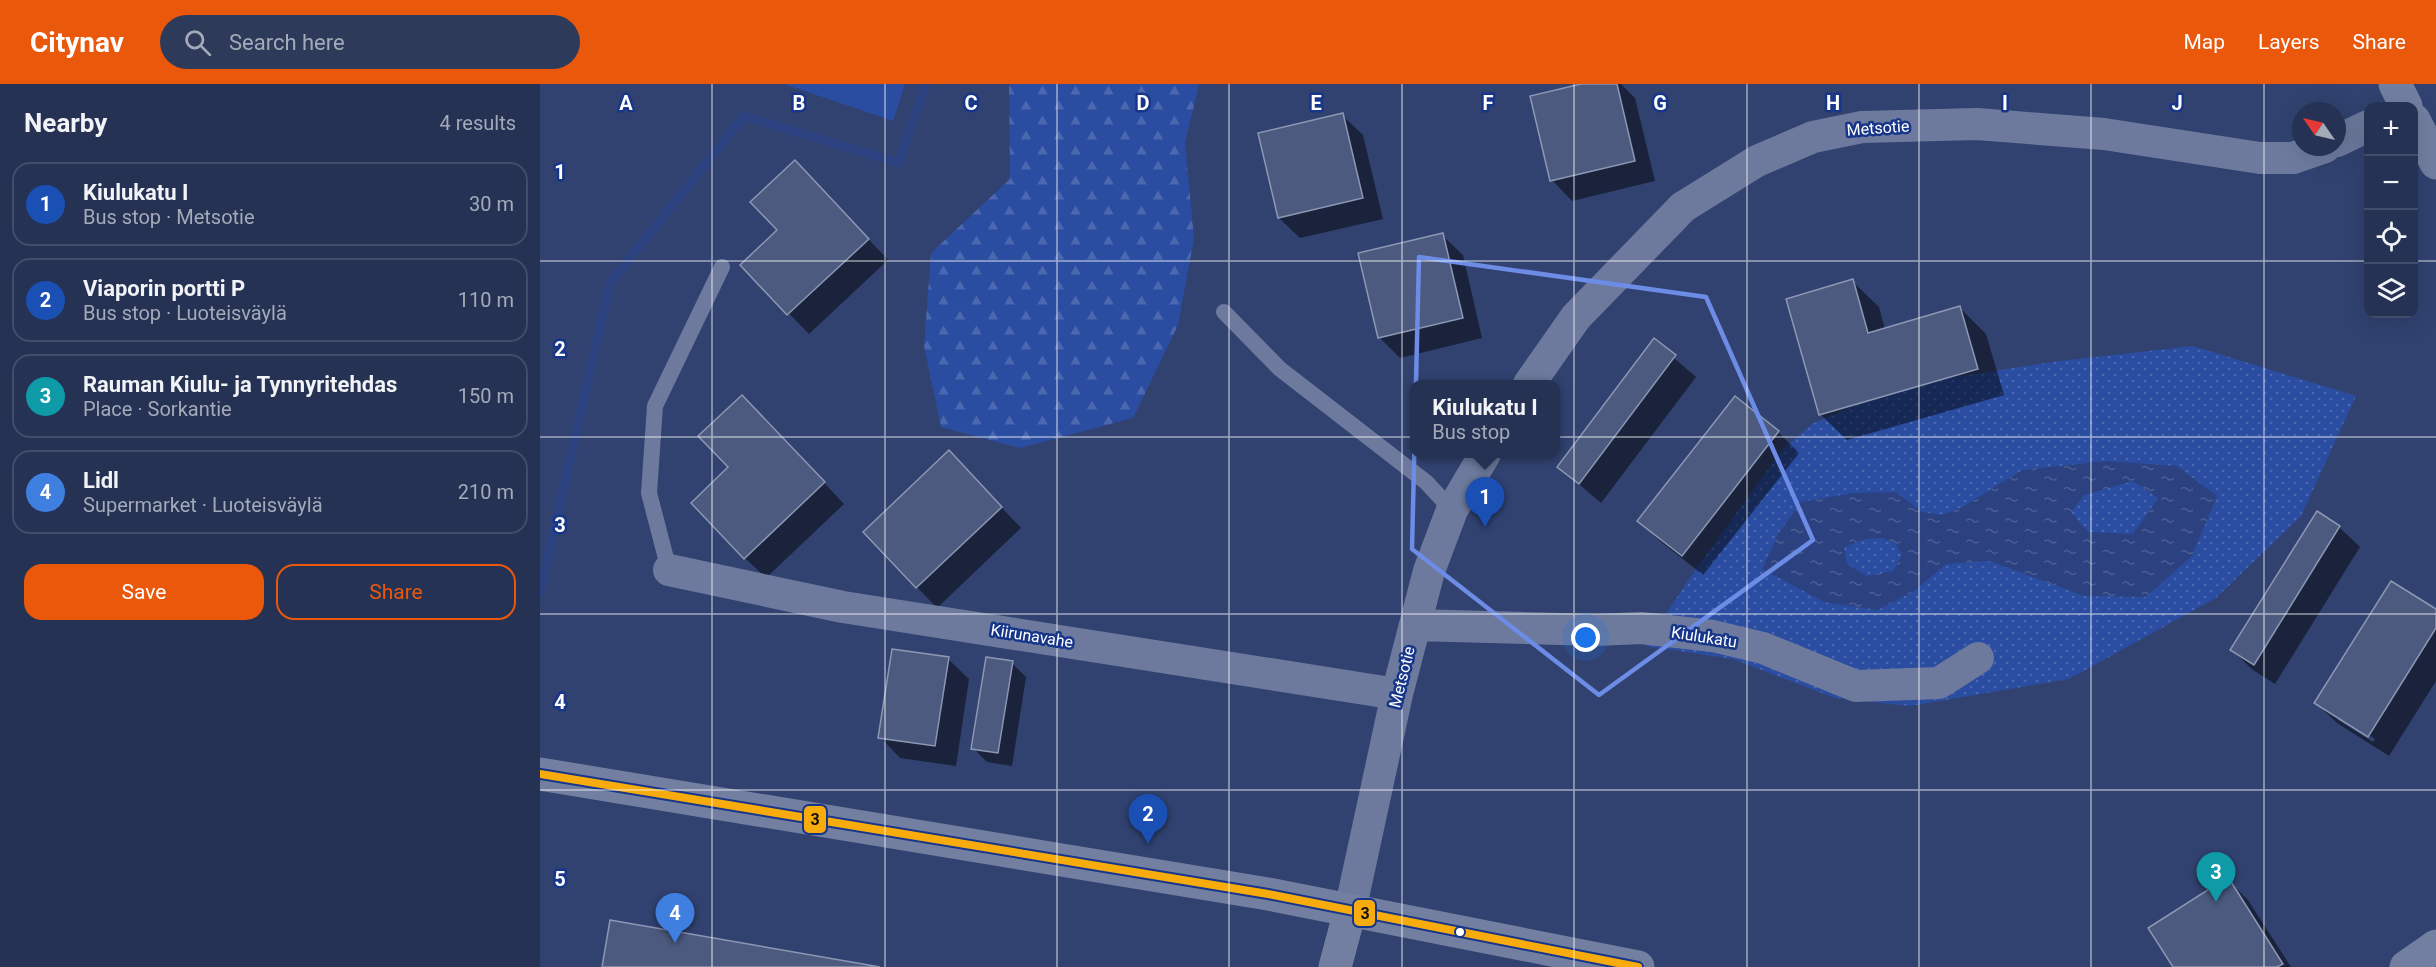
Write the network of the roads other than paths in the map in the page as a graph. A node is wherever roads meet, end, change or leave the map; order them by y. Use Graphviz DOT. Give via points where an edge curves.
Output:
graph roads {
  1 [pos="2395,84"];
  2 [pos="2404,102"];
  3 [pos="2364,128"];
  4 [pos="2418,128"];
  5 [pos="2346,137"];
  6 [pos="2299,156"];
  7 [pos="2436,163"];
  8 [pos="722,267"];
  9 [pos="1224,312"];
  10 [pos="1532,380"];
  11 [pos="1482,458"];
  12 [pos="1452,510"];
  13 [pos="669,570"];
  14 [pos="1415,625"];
  15 [pos="1978,658"];
  16 [pos="1397,694"];
  17 [pos="540,774"];
  18 [pos="1350,911"];
  19 [pos="2436,946"];
  20 [pos="1335,967"];
  21 [pos="1638,967"];
  22 [pos="2406,967"];
  1 -- 2 [label="main road"];
  3 -- 5 [label="street"];
  4 -- 7 [label="main road"];
  6 -- 10 [label="street, Metsotie" via="2260,158 2104,134 1977,124 1862,127 1813,137 1757,161 1683,207 1576,317"];
  8 -- 13 [label="lane" via="655,406 649,493"];
  9 -- 12 [label="lane" via="1280,369 1426,482"];
  11 -- 12 [label="street, Metsotie"];
  12 -- 14 [label="street, Metsotie" via="1429,571"];
  13 -- 16 [label="street, Kiirunavahe" via="843,606"];
  14 -- 15 [label="street, Kiulukatu" via="1641,628 1713,636 1763,648 1856,686 1939,684"];
  14 -- 16 [label="street, Metsotie"];
  16 -- 18 [label="street, Metsotie"];
  17 -- 18 [label="main road" via="1256,892"];
  18 -- 20 [label="main road"];
  18 -- 21 [label="main road"];
  19 -- 22 [label="main road"];
}
